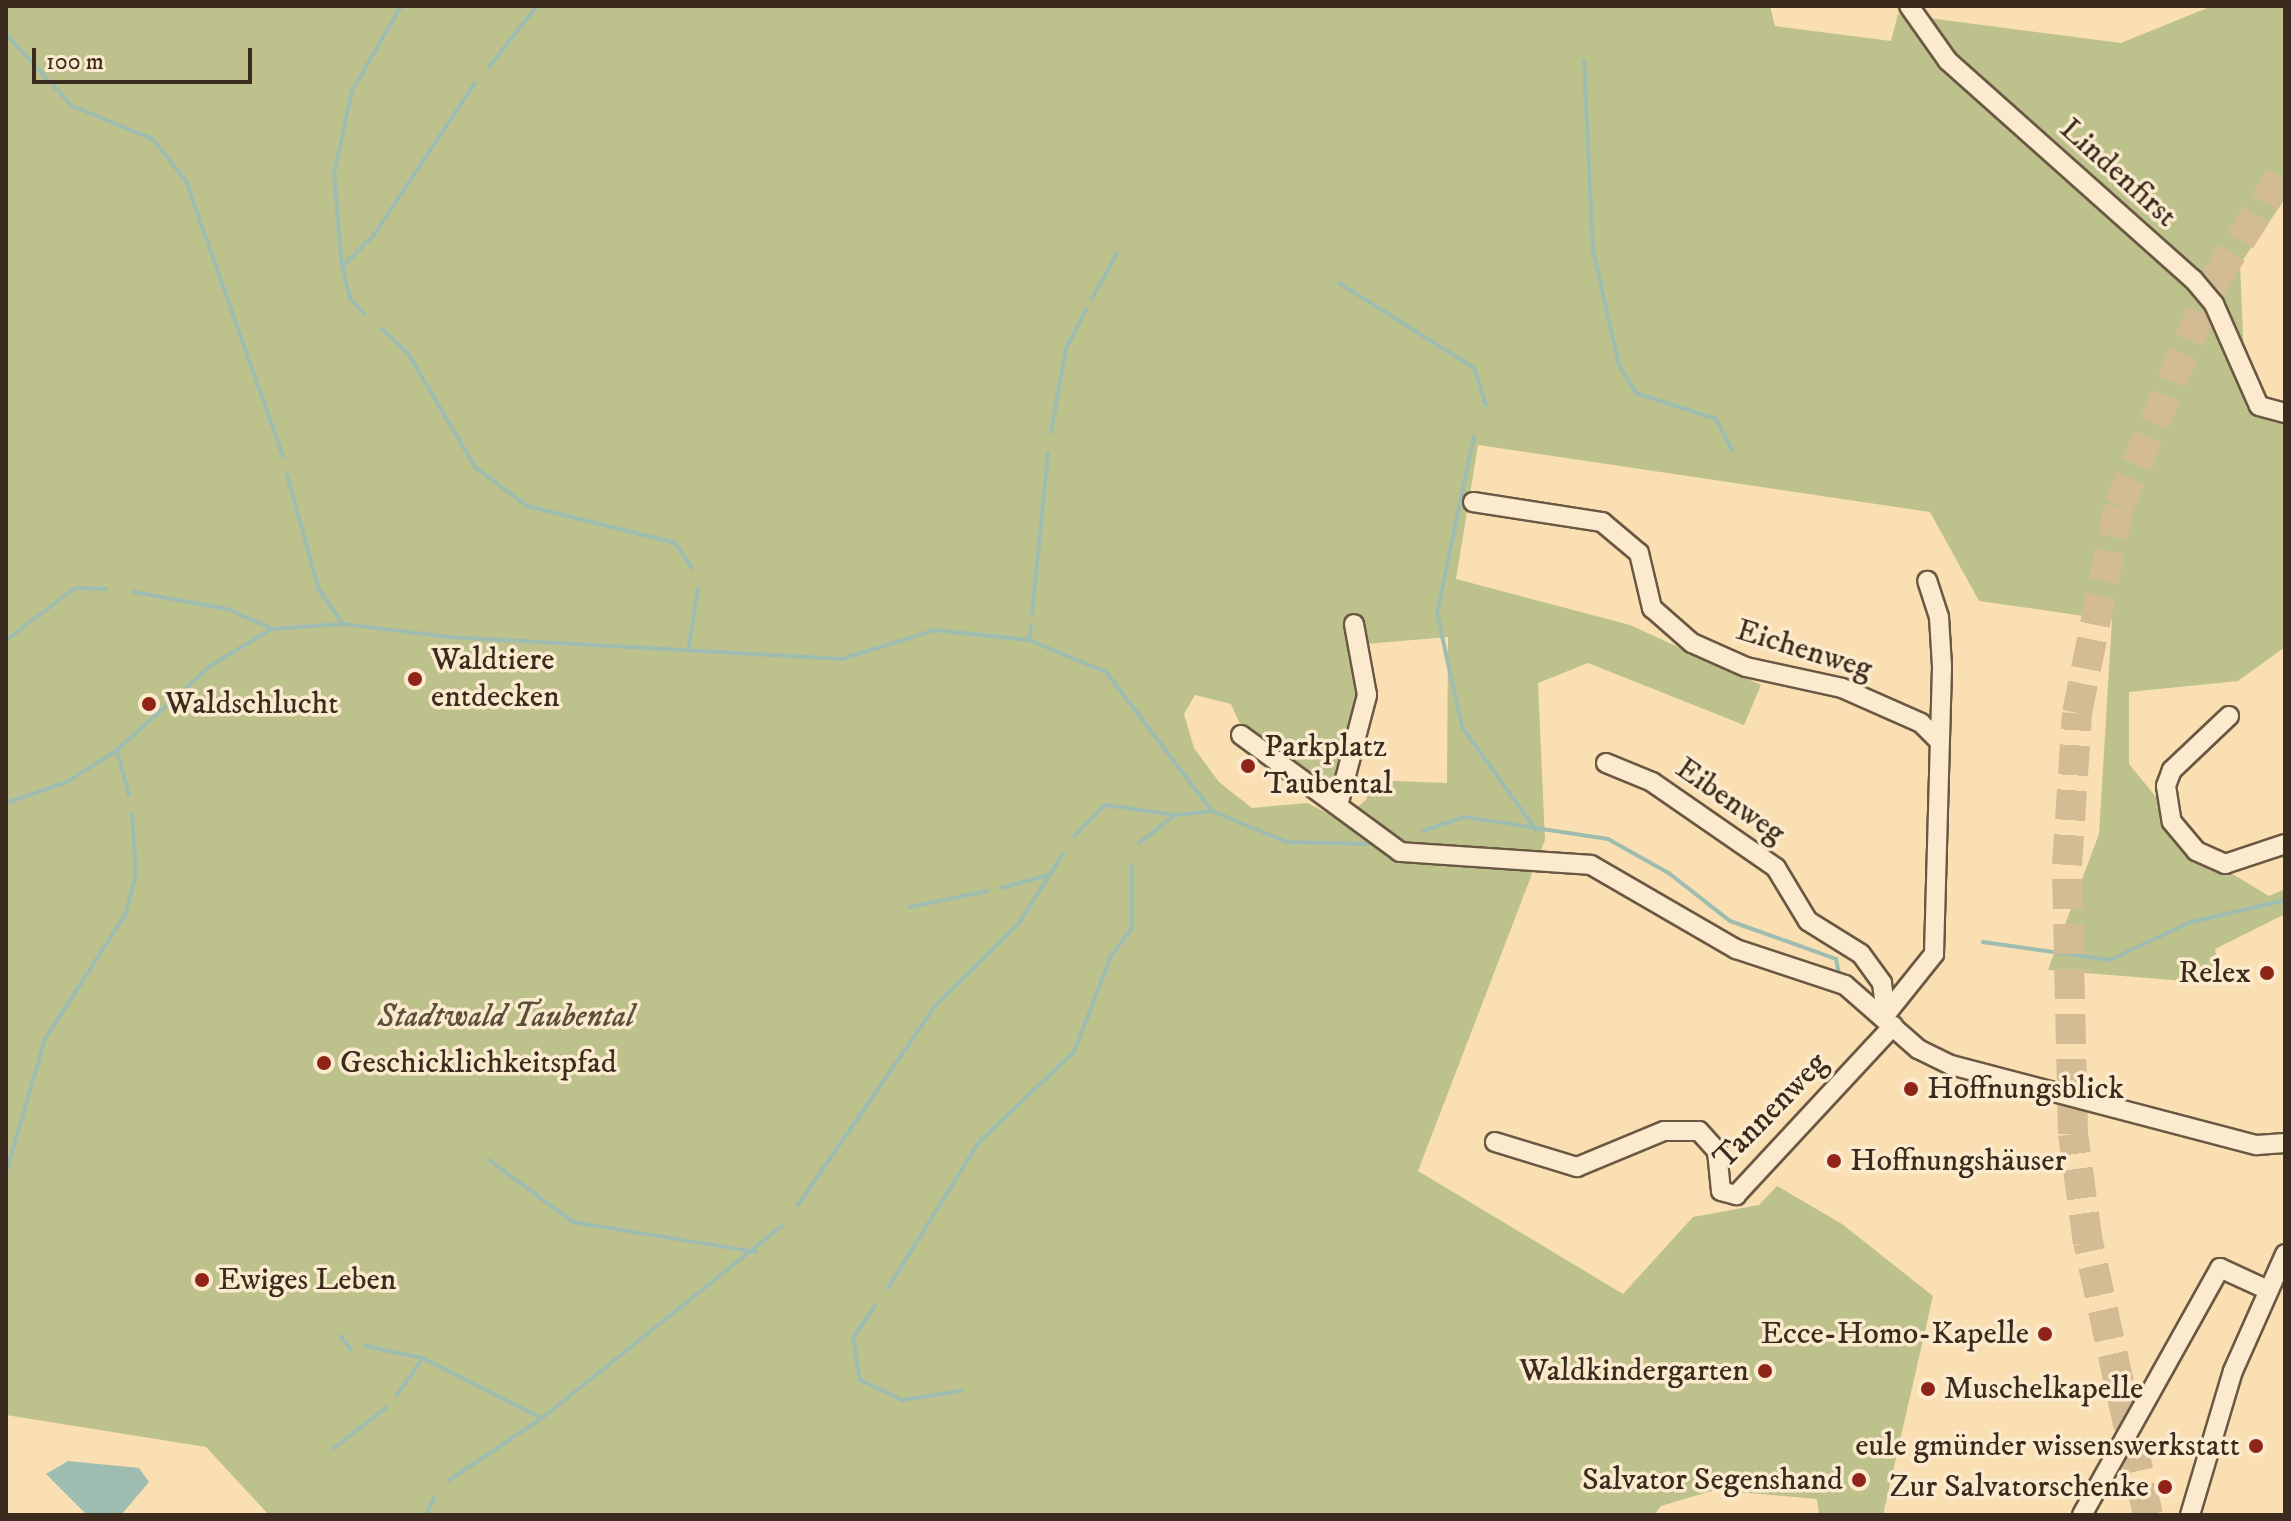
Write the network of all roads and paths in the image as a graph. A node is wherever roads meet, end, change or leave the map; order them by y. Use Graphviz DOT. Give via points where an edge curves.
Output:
graph roads {
  1 [pos="1909,6"];
  2 [pos="2285,413"];
  3 [pos="1473,502"];
  4 [pos="1927,581"];
  5 [pos="1354,624"];
  6 [pos="2229,716"];
  7 [pos="1241,735"];
  8 [pos="1938,740"];
  9 [pos="1606,763"];
  10 [pos="1339,802"];
  11 [pos="2285,844"];
  12 [pos="1889,1020"];
  13 [pos="1495,1142"];
  14 [pos="2285,1143"];
  15 [pos="2285,1254"];
  16 [pos="2268,1290"];
  17 [pos="2082,1515"];
  18 [pos="2190,1515"];
  1 -- 2 [label="street, Lindenfirst" via="1913,21 1948,61 2193,279 2214,304 2259,406"];
  3 -- 8 [label="street, Eichenweg" via="1602,522 1639,553 1652,608 1692,643 1746,667 1842,688 1921,723"];
  4 -- 8 [label="street" via="1939,617"];
  5 -- 10 [label="street" via="1367,695"];
  6 -- 11 [label="street" via="2172,770 2166,786 2172,822 2196,851 2225,864"];
  7 -- 10 [label="street"];
  8 -- 12 [label="street" via="1934,954"];
  9 -- 12 [label="street, Eibenweg" via="1652,782 1776,868 1808,921 1861,954 1882,983"];
  10 -- 12 [label="street" via="1400,852 1591,865 1736,949 1845,985"];
  12 -- 13 [label="street, Tannenweg" via="1736,1195 1721,1191 1717,1151 1699,1131 1664,1131 1577,1167"];
  12 -- 14 [label="street" via="1918,1049 1982,1076 2257,1145"];
  15 -- 16 [label="street"];
  16 -- 17 [label="street" via="2220,1268"];
  16 -- 18 [label="street" via="2233,1371"];
}
